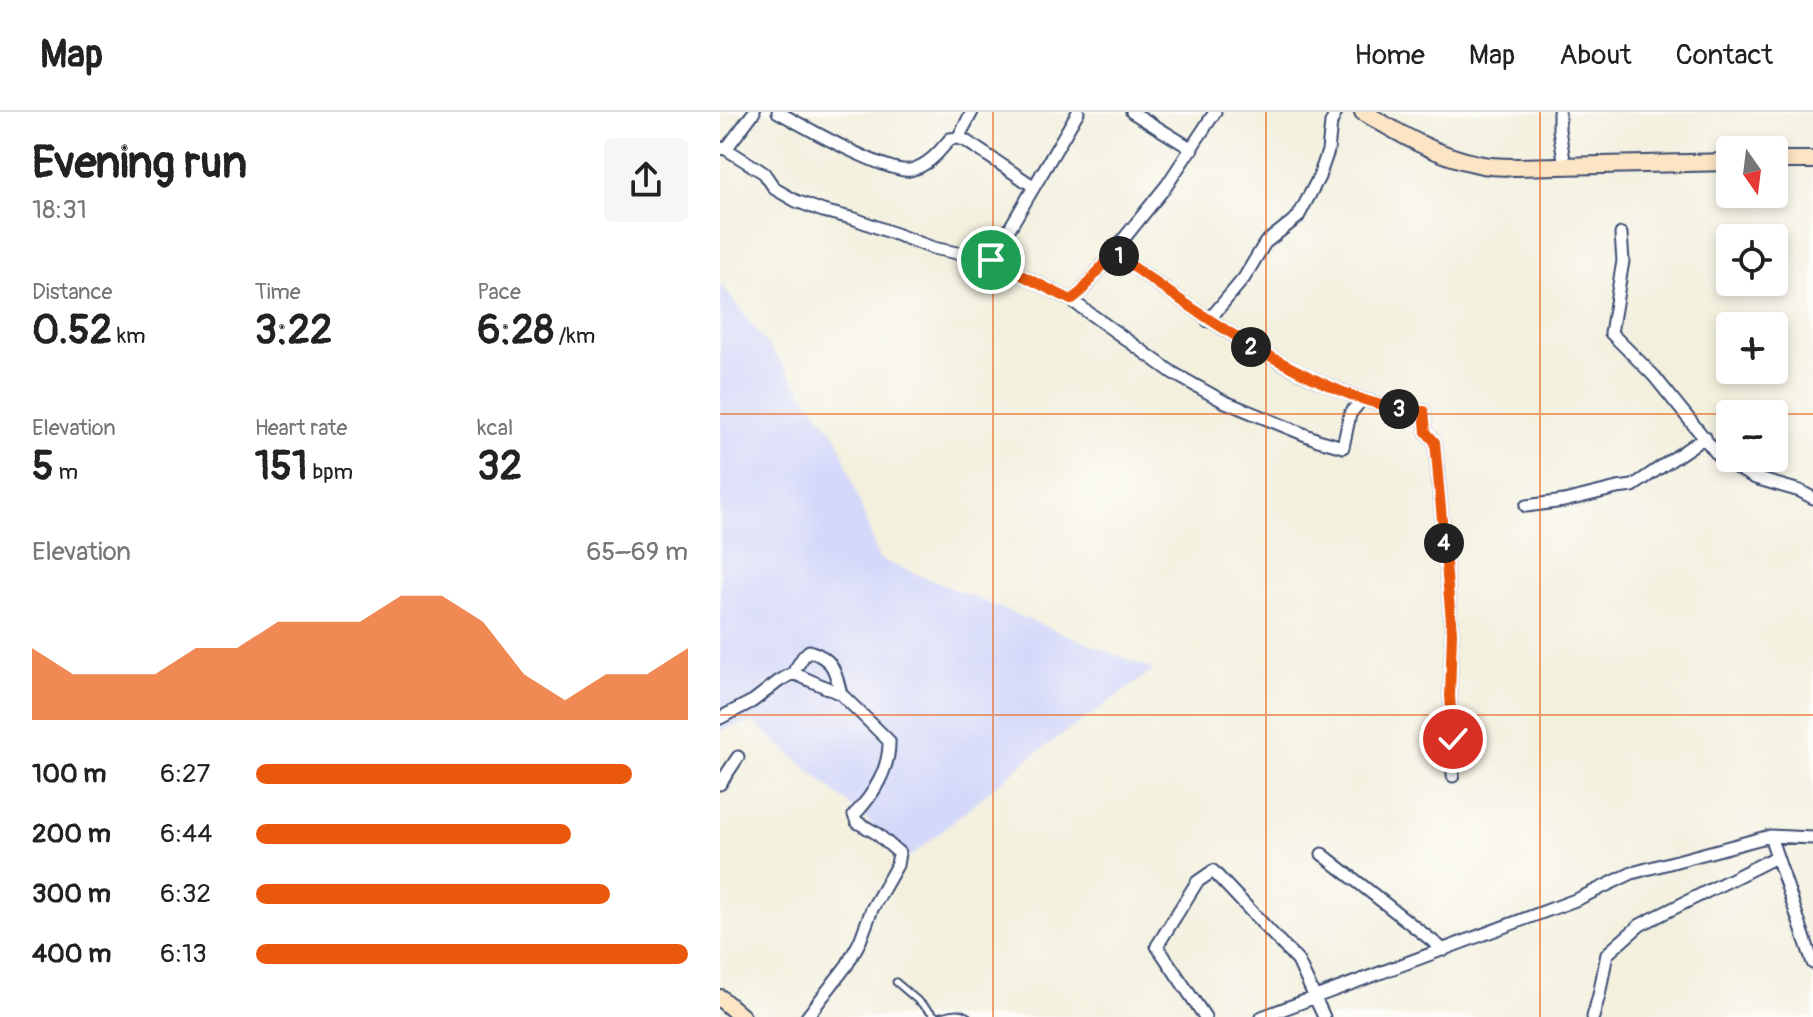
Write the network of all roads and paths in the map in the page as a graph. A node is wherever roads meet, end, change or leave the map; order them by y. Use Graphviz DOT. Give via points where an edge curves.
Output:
graph roads {
  1 [pos="754,112"];
  2 [pos="778,112"];
  3 [pos="972,112"];
  4 [pos="1078,112"];
  5 [pos="1132,112"];
  6 [pos="1215,112"];
  7 [pos="1336,112"];
  8 [pos="1363,112"];
  9 [pos="1559,112"];
  10 [pos="958,138"];
  11 [pos="723,148"];
  12 [pos="1192,149"];
  13 [pos="1788,160"];
  14 [pos="1813,160"];
  15 [pos="1716,162"];
  16 [pos="1565,166"];
  17 [pos="1033,186"];
  18 [pos="1621,234"];
  19 [pos="1113,252"];
  20 [pos="991,260"];
  21 [pos="1071,300"];
  22 [pos="1208,321"];
  23 [pos="1362,399"];
  24 [pos="1705,437"];
  25 [pos="1813,498"];
  26 [pos="1526,506"];
  27 [pos="793,673"];
  28 [pos="841,694"];
  29 [pos="720,718"];
  30 [pos="738,757"];
  31 [pos="1453,776"];
  32 [pos="720,784"];
  33 [pos="1770,836"];
  34 [pos="1813,838"];
  35 [pos="1322,854"];
  36 [pos="1776,857"];
  37 [pos="1444,950"];
  38 [pos="1813,963"];
  39 [pos="896,982"];
  40 [pos="1314,997"];
  41 [pos="722,1002"];
  42 [pos="742,1017"];
  43 [pos="807,1017"];
  44 [pos="937,1017"];
  45 [pos="968,1017"];
  46 [pos="1205,1017"];
  47 [pos="1262,1017"];
  48 [pos="1324,1017"];
  49 [pos="1593,1017"];
  1 -- 11 [label="street"];
  2 -- 10 [label="street" via="848,149 907,171"];
  3 -- 10 [label="street"];
  4 -- 17 [label="street"];
  5 -- 12 [label="street"];
  6 -- 12 [label="street"];
  7 -- 22 [label="street" via="1319,177 1298,217 1265,243"];
  8 -- 16 [label="street" via="1415,143 1456,159 1481,165"];
  9 -- 16 [label="street"];
  10 -- 17 [label="street"];
  11 -- 20 [label="street" via="796,201 933,248"];
  12 -- 19 [label="street"];
  13 -- 14 [label="street"];
  15 -- 16 [label="street"];
  17 -- 20 [label="street"];
  18 -- 24 [label="street" via="1623,261 1611,333"];
  19 -- 21 [label="street"];
  19 -- 22 [label="street"];
  20 -- 21 [label="street"];
  21 -- 23 [label="street" via="1173,373 1223,401 1318,440 1343,447 1350,414"];
  22 -- 23 [label="street" via="1286,366"];
  23 -- 31 [label="street" via="1424,411 1426,432 1435,442 1452,632"];
  24 -- 25 [label="street" via="1722,460 1741,471"];
  24 -- 26 [label="street" via="1633,486"];
  27 -- 28 [label="street"];
  27 -- 28 [label="street" via="809,651 819,654 834,668"];
  27 -- 29 [label="street"];
  28 -- 43 [label="street" via="889,741 890,757 854,817 899,853 847,965"];
  30 -- 32 [label="street"];
  33 -- 34 [label="street"];
  33 -- 36 [label="street"];
  33 -- 37 [label="street" via="1632,873"];
  35 -- 37 [label="street"];
  36 -- 38 [label="street"];
  36 -- 49 [label="street" via="1640,925 1607,954"];
  37 -- 40 [label="street"];
  39 -- 44 [label="lane"];
  40 -- 46 [label="street" via="1298,961 1213,871 1197,882 1157,946"];
  40 -- 47 [label="street"];
  40 -- 48 [label="street"];
  41 -- 42 [label="street"];
  44 -- 45 [label="lane" via="956,1012"];
}
